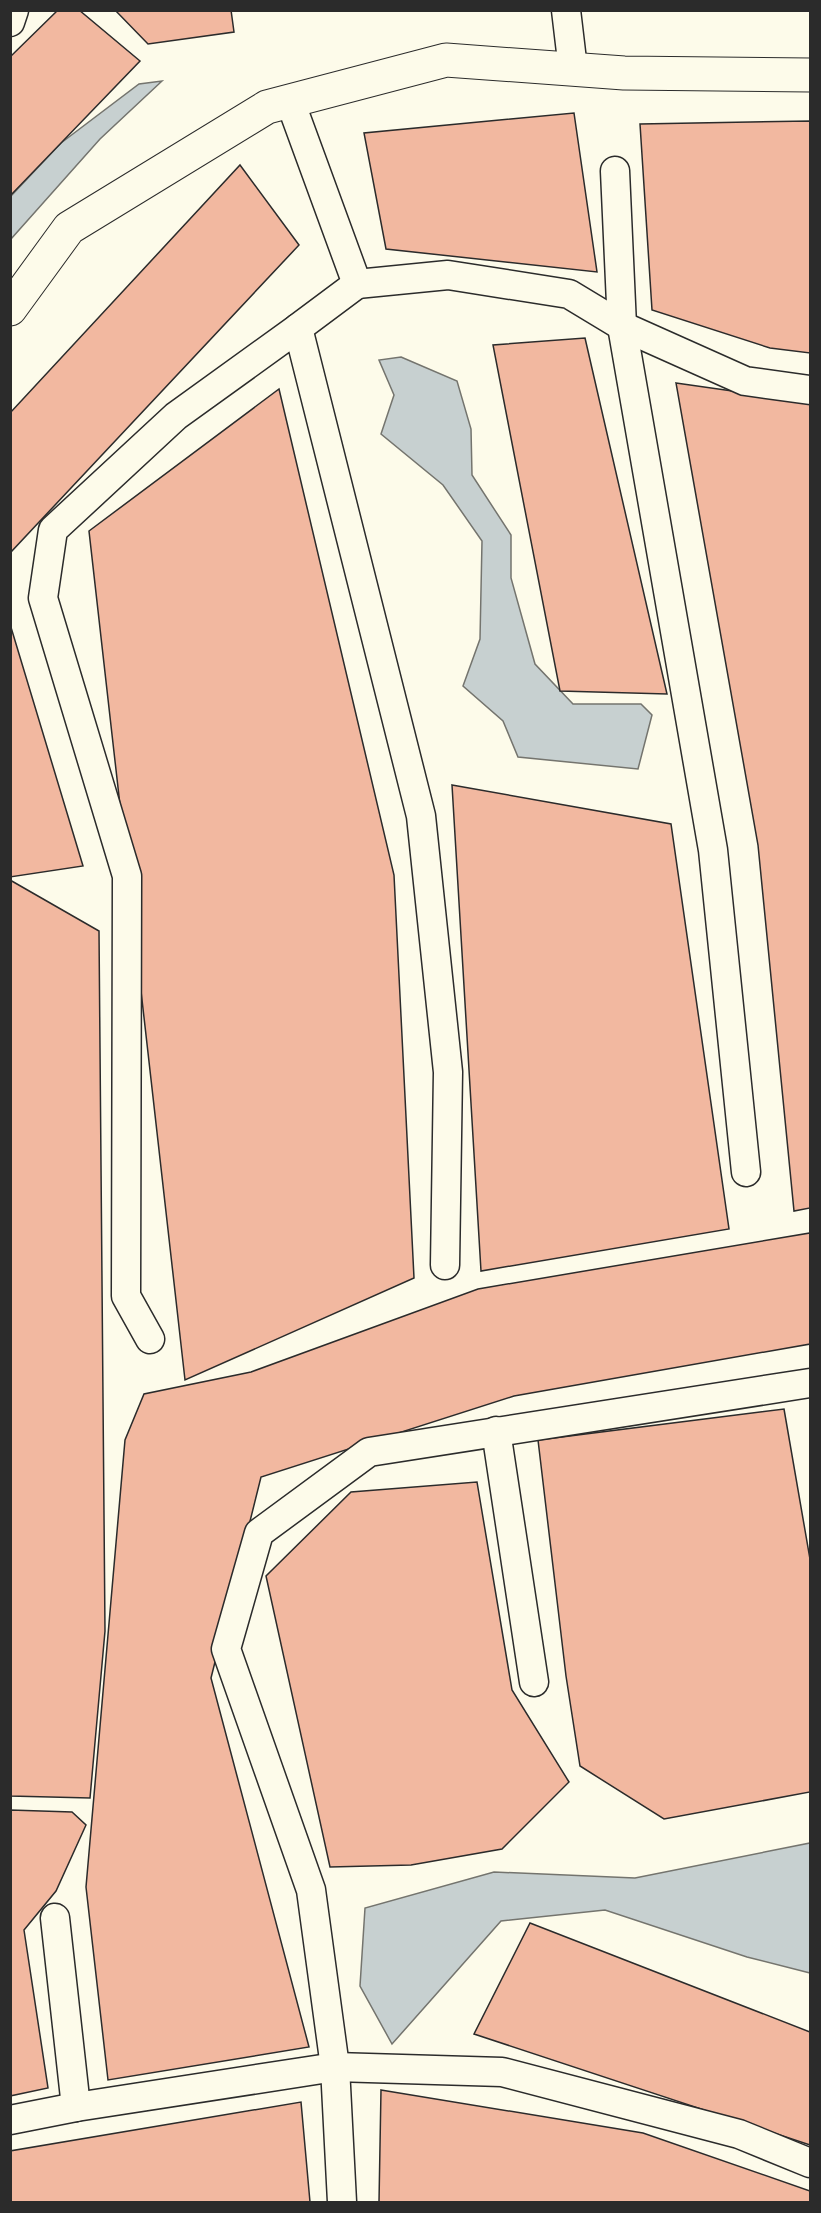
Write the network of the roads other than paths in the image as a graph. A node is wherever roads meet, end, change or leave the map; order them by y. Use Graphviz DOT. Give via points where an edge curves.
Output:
graph roads {
  1 [pos="14,10"];
  2 [pos="566,10"];
  3 [pos="10,22"];
  4 [pos="573,69"];
  5 [pos="810,75"];
  6 [pos="290,101"];
  7 [pos="615,171"];
  8 [pos="357,284"];
  9 [pos="10,309"];
  10 [pos="622,326"];
  11 [pos="298,328"];
  12 [pos="810,390"];
  13 [pos="746,1172"];
  14 [pos="445,1265"];
  15 [pos="150,1339"];
  16 [pos="810,1383"];
  17 [pos="496,1431"];
  18 [pos="534,1682"];
  19 [pos="55,1918"];
  20 [pos="335,2067"];
  21 [pos="76,2107"];
  22 [pos="10,2120"];
  23 [pos="810,2163"];
  24 [pos="342,2202"];
  1 -- 3 [label="street"];
  2 -- 4 [label="street"];
  4 -- 5 [label="street"];
  4 -- 6 [label="street" via="446,60"];
  6 -- 8 [label="street"];
  6 -- 9 [label="street" via="267,107 69,228"];
  7 -- 10 [label="street"];
  8 -- 10 [label="street" via="448,275 569,294"];
  8 -- 11 [label="street"];
  10 -- 12 [label="street" via="746,381"];
  10 -- 13 [label="street" via="713,850"];
  11 -- 14 [label="street" via="421,816 448,1072"];
  11 -- 15 [label="street" via="176,416 53,530 46,576 43,598 127,876 126,1296"];
  16 -- 17 [label="street"];
  17 -- 18 [label="street"];
  17 -- 20 [label="street" via="369,1452 259,1533 226,1649 311,1890"];
  19 -- 21 [label="street"];
  20 -- 21 [label="street"];
  20 -- 23 [label="street" via="502,2072 739,2134"];
  20 -- 24 [label="street"];
  21 -- 22 [label="street"];
}
